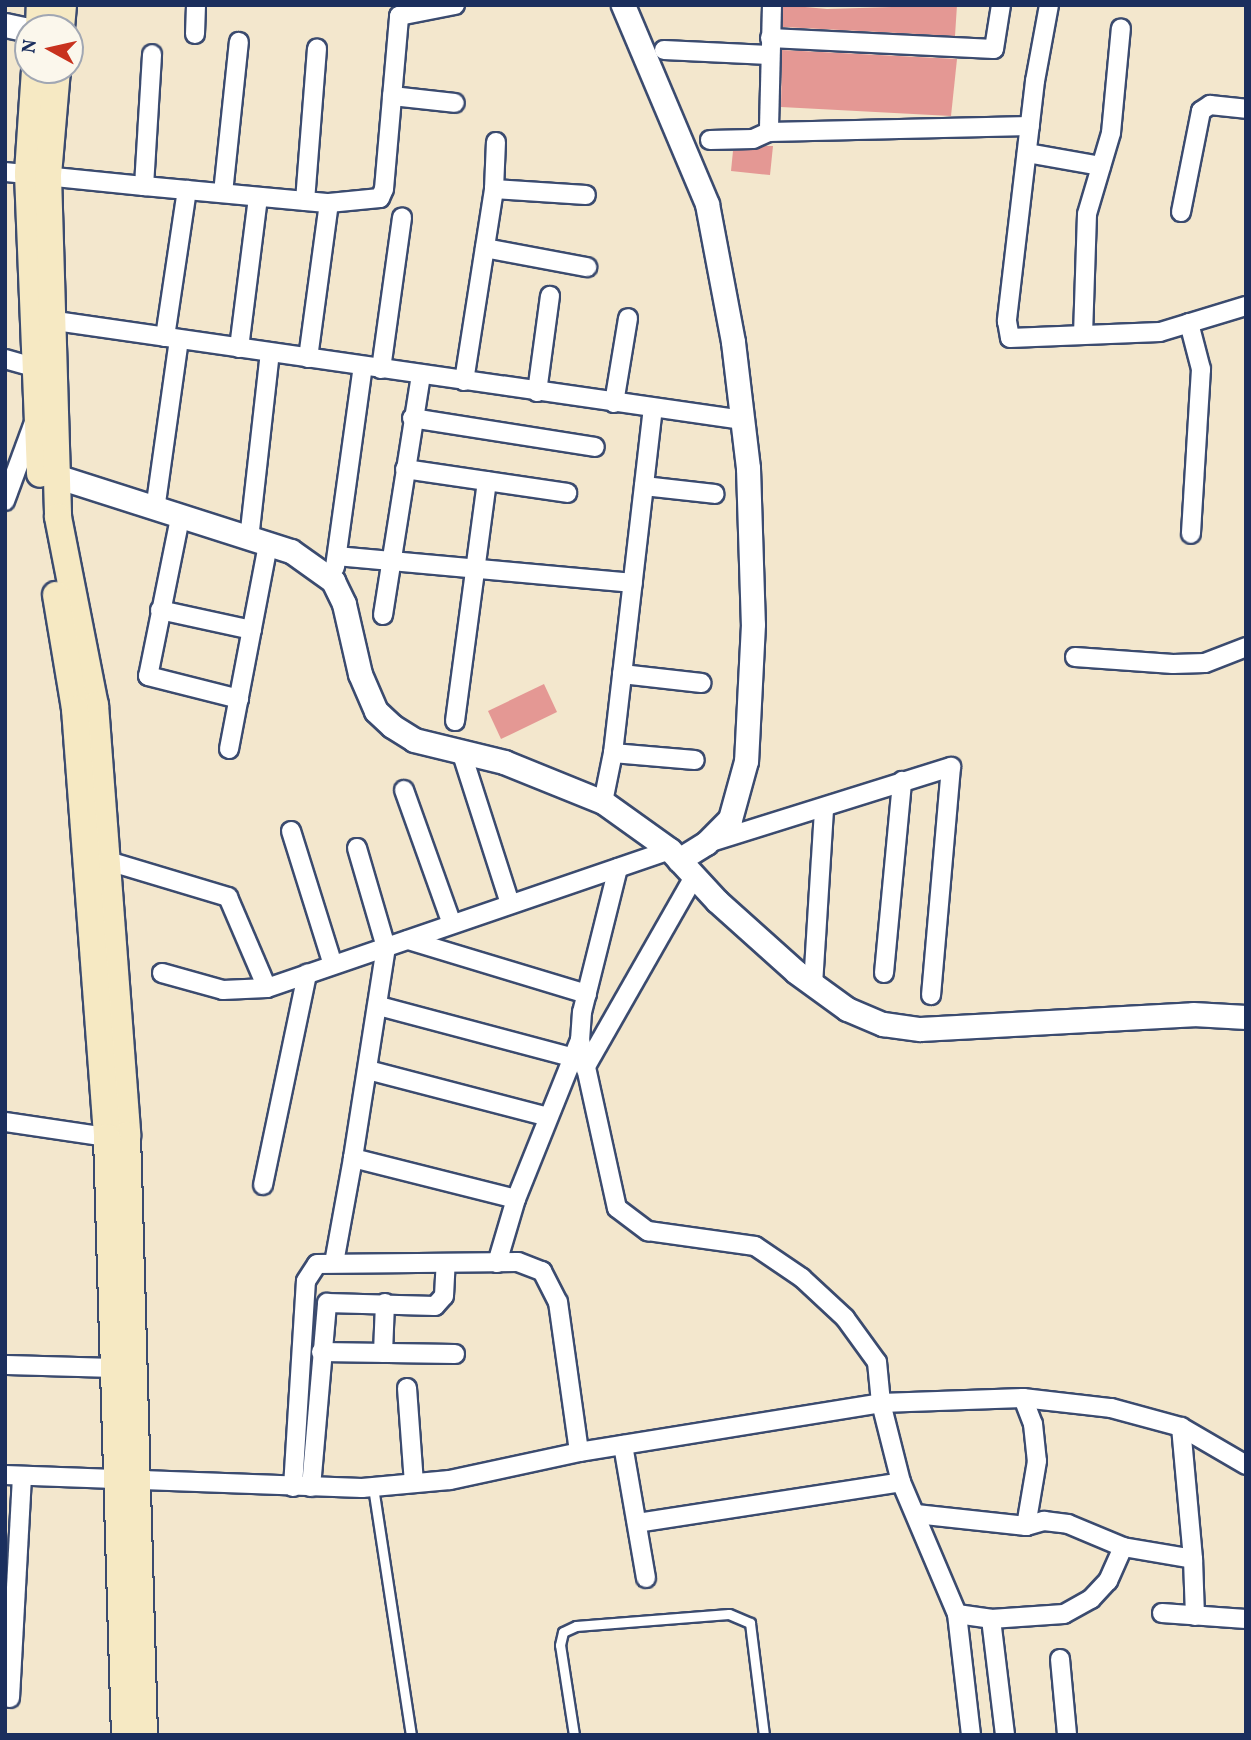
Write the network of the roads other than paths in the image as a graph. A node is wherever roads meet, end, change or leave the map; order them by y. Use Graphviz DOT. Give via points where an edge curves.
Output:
graph roads {
  1 [pos="196,5"];
  2 [pos="456,5"];
  3 [pos="623,5"];
  4 [pos="772,5"];
  5 [pos="1001,5"];
  6 [pos="1049,5"];
  7 [pos="1121,28"];
  8 [pos="195,34"];
  9 [pos="239,42"];
  10 [pos="770,46"];
  11 [pos="317,48"];
  12 [pos="664,50"];
  13 [pos="152,54"];
  14 [pos="35,84"];
  15 [pos="53,84"];
  16 [pos="392,96"];
  17 [pos="454,103"];
  18 [pos="1246,109"];
  19 [pos="1030,126"];
  20 [pos="769,132"];
  21 [pos="710,140"];
  22 [pos="496,142"];
  23 [pos="1027,153"];
  24 [pos="1101,166"];
  25 [pos="27,174"];
  26 [pos="144,186"];
  27 [pos="494,188"];
  28 [pos="187,190"];
  29 [pos="223,194"];
  30 [pos="586,195"];
  31 [pos="258,197"];
  32 [pos="305,201"];
  33 [pos="329,203"];
  34 [pos="1181,212"];
  35 [pos="402,217"];
  36 [pos="485,248"];
  37 [pos="587,267"];
  38 [pos="550,296"];
  39 [pos="1246,306"];
  40 [pos="628,318"];
  41 [pos="41,319"];
  42 [pos="1189,323"];
  43 [pos="1083,335"];
  44 [pos="172,338"];
  45 [pos="239,348"];
  46 [pos="270,353"];
  47 [pos="309,358"];
  48 [pos="5,359"];
  49 [pos="372,368"];
  50 [pos="44,369"];
  51 [pos="421,373"];
  52 [pos="464,381"];
  53 [pos="537,392"];
  54 [pos="614,403"];
  55 [pos="653,408"];
  56 [pos="412,418"];
  57 [pos="743,420"];
  58 [pos="596,447"];
  59 [pos="31,467"];
  60 [pos="405,470"];
  61 [pos="487,481"];
  62 [pos="644,486"];
  63 [pos="567,493"];
  64 [pos="715,494"];
  65 [pos="5,501"];
  66 [pos="155,510"];
  67 [pos="180,518"];
  68 [pos="1191,534"];
  69 [pos="259,541"];
  70 [pos="337,555"];
  71 [pos="391,561"];
  72 [pos="476,567"];
  73 [pos="333,581"];
  74 [pos="633,583"];
  75 [pos="160,610"];
  76 [pos="383,615"];
  77 [pos="252,630"];
  78 [pos="1246,647"];
  79 [pos="1075,657"];
  80 [pos="622,674"];
  81 [pos="701,683"];
  82 [pos="239,699"];
  83 [pos="455,721"];
  84 [pos="229,749"];
  85 [pos="461,751"];
  86 [pos="613,753"];
  87 [pos="695,760"];
  88 [pos="902,781"];
  89 [pos="404,790"];
  90 [pos="603,802"];
  91 [pos="824,808"];
  92 [pos="291,831"];
  93 [pos="706,843"];
  94 [pos="357,848"];
  95 [pos="97,857"];
  96 [pos="681,863"];
  97 [pos="618,868"];
  98 [pos="510,904"];
  99 [pos="452,925"];
  100 [pos="408,940"];
  101 [pos="386,947"];
  102 [pos="333,965"];
  103 [pos="162,972"];
  104 [pos="884,973"];
  105 [pos="307,974"];
  106 [pos="813,985"];
  107 [pos="267,988"];
  108 [pos="587,994"];
  109 [pos="931,995"];
  110 [pos="379,1006"];
  111 [pos="1246,1017"];
  112 [pos="580,1040"];
  113 [pos="571,1057"];
  114 [pos="586,1069"];
  115 [pos="368,1070"];
  116 [pos="548,1118"];
  117 [pos="5,1122"];
  118 [pos="107,1137"];
  119 [pos="352,1158"];
  120 [pos="263,1185"];
  121 [pos="516,1199"];
  122 [pos="334,1263"];
  123 [pos="446,1263"];
  124 [pos="497,1263"];
  125 [pos="385,1303"];
  126 [pos="321,1352"];
  127 [pos="383,1353"];
  128 [pos="455,1354"];
  129 [pos="5,1365"];
  130 [pos="114,1368"];
  131 [pos="407,1388"];
  132 [pos="1023,1398"];
  133 [pos="881,1403"];
  134 [pos="1181,1427"];
  135 [pos="623,1445"];
  136 [pos="579,1452"];
  137 [pos="1246,1465"];
  138 [pos="14,1475"];
  139 [pos="127,1481"];
  140 [pos="901,1482"];
  141 [pos="414,1483"];
  142 [pos="293,1487"];
  143 [pos="311,1487"];
  144 [pos="373,1487"];
  145 [pos="915,1514"];
  146 [pos="637,1523"];
  147 [pos="1026,1526"];
  148 [pos="1123,1547"];
  149 [pos="1193,1559"];
  150 [pos="646,1578"];
  151 [pos="11,1583"];
  152 [pos="1162,1613"];
  153 [pos="957,1614"];
  154 [pos="1195,1616"];
  155 [pos="991,1619"];
  156 [pos="1246,1619"];
  157 [pos="1060,1658"];
  158 [pos="10,1698"];
  159 [pos="125,1735"];
  160 [pos="144,1735"];
  161 [pos="411,1735"];
  162 [pos="574,1735"];
  163 [pos="764,1735"];
  164 [pos="971,1735"];
  165 [pos="1004,1735"];
  166 [pos="1067,1735"];
  1 -- 8 [label="street"];
  2 -- 16 [label="street" via="399,16"];
  3 -- 57 [label="street" via="707,204"];
  4 -- 10 [label="street"];
  5 -- 10 [label="street" via="994,48"];
  6 -- 19 [label="street"];
  7 -- 24 [label="street" via="1111,133"];
  9 -- 29 [label="street"];
  10 -- 12 [label="street"];
  10 -- 20 [label="street"];
  11 -- 32 [label="street"];
  13 -- 26 [label="street"];
  14 -- 25 [label="main road"];
  15 -- 25 [label="main road"];
  16 -- 17 [label="street"];
  16 -- 33 [label="street" via="383,194 374,201"];
  18 -- 34 [label="street" via="1210,105 1201,111"];
  19 -- 20 [label="street"];
  19 -- 23 [label="street"];
  20 -- 21 [label="street" via="753,139"];
  22 -- 27 [label="street"];
  23 -- 24 [label="street"];
  23 -- 43 [label="street" via="1007,321 1010,338"];
  24 -- 43 [label="street" via="1087,214"];
  25 -- 26 [label="street"];
  25 -- 41 [label="main road"];
  26 -- 28 [label="street"];
  27 -- 30 [label="street"];
  27 -- 36 [label="street"];
  28 -- 29 [label="street"];
  28 -- 44 [label="street"];
  29 -- 31 [label="street"];
  31 -- 32 [label="street"];
  31 -- 45 [label="street"];
  32 -- 33 [label="street"];
  33 -- 47 [label="street"];
  35 -- 49 [label="street"];
  36 -- 37 [label="street"];
  36 -- 52 [label="street"];
  38 -- 53 [label="street"];
  39 -- 42 [label="street"];
  40 -- 54 [label="street"];
  41 -- 44 [label="street"];
  41 -- 50 [label="main road"];
  42 -- 43 [label="street" via="1160,332"];
  42 -- 68 [label="street" via="1202,369"];
  44 -- 45 [label="street"];
  44 -- 66 [label="street"];
  45 -- 46 [label="street"];
  46 -- 47 [label="street"];
  46 -- 69 [label="street"];
  47 -- 49 [label="street"];
  48 -- 50 [label="street"];
  49 -- 51 [label="street"];
  49 -- 70 [label="street"];
  50 -- 59 [label="main road"];
  50 -- 59 [label="main road"];
  51 -- 52 [label="street"];
  51 -- 56 [label="street"];
  52 -- 53 [label="street"];
  53 -- 54 [label="street"];
  54 -- 55 [label="street"];
  55 -- 57 [label="street"];
  55 -- 62 [label="street"];
  56 -- 58 [label="street"];
  56 -- 60 [label="street"];
  57 -- 93 [label="street" via="753,624 746,761 730,819"];
  59 -- 65 [label="street"];
  59 -- 66 [label="street"];
  59 -- 95 [label="main road"];
  60 -- 61 [label="street"];
  60 -- 71 [label="street"];
  61 -- 63 [label="street"];
  61 -- 72 [label="street"];
  62 -- 64 [label="street"];
  62 -- 74 [label="street"];
  66 -- 67 [label="street"];
  67 -- 69 [label="street"];
  67 -- 75 [label="street"];
  69 -- 73 [label="street" via="291,551"];
  69 -- 77 [label="street"];
  70 -- 71 [label="street"];
  70 -- 73 [label="street"];
  71 -- 72 [label="street"];
  71 -- 76 [label="street"];
  72 -- 74 [label="street"];
  72 -- 83 [label="street"];
  73 -- 85 [label="street" via="376,711 414,740"];
  74 -- 80 [label="street"];
  75 -- 77 [label="street"];
  75 -- 82 [label="street" via="148,676"];
  77 -- 82 [label="street"];
  78 -- 79 [label="street" via="1205,663"];
  80 -- 81 [label="street"];
  80 -- 86 [label="street"];
  82 -- 84 [label="street"];
  85 -- 90 [label="street" via="555,780"];
  85 -- 98 [label="street"];
  86 -- 87 [label="street"];
  86 -- 90 [label="street"];
  88 -- 91 [label="street"];
  88 -- 104 [label="street"];
  88 -- 109 [label="street" via="951,767"];
  89 -- 99 [label="street"];
  90 -- 96 [label="street"];
  91 -- 93 [label="street"];
  91 -- 106 [label="street"];
  92 -- 102 [label="street"];
  93 -- 96 [label="street"];
  94 -- 101 [label="street"];
  95 -- 107 [label="street" via="228,897"];
  95 -- 118 [label="main road"];
  95 -- 139 [label="main road" via="127,1135"];
  96 -- 97 [label="street"];
  96 -- 106 [label="street"];
  96 -- 114 [label="street"];
  97 -- 98 [label="street"];
  97 -- 108 [label="street"];
  98 -- 99 [label="street"];
  99 -- 100 [label="street"];
  100 -- 101 [label="street"];
  100 -- 108 [label="street"];
  101 -- 102 [label="street"];
  101 -- 110 [label="street"];
  102 -- 105 [label="street"];
  103 -- 107 [label="street" via="223,990"];
  105 -- 107 [label="street"];
  105 -- 120 [label="street"];
  106 -- 111 [label="street" via="848,1009 883,1024 920,1029 1192,1014"];
  108 -- 112 [label="street"];
  110 -- 113 [label="street"];
  110 -- 115 [label="street"];
  112 -- 113 [label="street"];
  112 -- 114 [label="street"];
  113 -- 116 [label="street"];
  114 -- 133 [label="street" via="617,1208 648,1231 755,1246 802,1278 845,1318 877,1362"];
  115 -- 116 [label="street"];
  115 -- 119 [label="street"];
  116 -- 121 [label="street"];
  117 -- 118 [label="street"];
  118 -- 130 [label="main road"];
  119 -- 121 [label="street"];
  119 -- 122 [label="street"];
  121 -- 124 [label="street"];
  122 -- 123 [label="street"];
  122 -- 142 [label="street" via="317,1264 306,1281"];
  123 -- 124 [label="street"];
  123 -- 125 [label="street" via="442,1302"];
  124 -- 136 [label="street" via="518,1262 542,1271 552,1284"];
  125 -- 126 [label="street" via="327,1303"];
  125 -- 127 [label="street"];
  126 -- 127 [label="street"];
  126 -- 143 [label="street"];
  127 -- 128 [label="street"];
  129 -- 130 [label="street"];
  130 -- 139 [label="main road"];
  131 -- 141 [label="street"];
  132 -- 133 [label="street"];
  132 -- 134 [label="street" via="1111,1408"];
  132 -- 147 [label="street" via="1033,1424 1037,1461"];
  133 -- 135 [label="street"];
  133 -- 140 [label="street"];
  134 -- 137 [label="street"];
  134 -- 149 [label="street"];
  135 -- 136 [label="street"];
  135 -- 146 [label="street"];
  136 -- 141 [label="street"];
  138 -- 139 [label="street"];
  138 -- 151 [label="street"];
  139 -- 142 [label="street"];
  139 -- 159 [label="main road"];
  139 -- 160 [label="main road"];
  140 -- 145 [label="street"];
  140 -- 146 [label="street"];
  141 -- 144 [label="street"];
  142 -- 143 [label="street"];
  143 -- 144 [label="street"];
  144 -- 161 [label="lane"];
  145 -- 147 [label="street"];
  145 -- 153 [label="street"];
  146 -- 150 [label="street"];
  147 -- 148 [label="street" via="1044,1521 1068,1524"];
  148 -- 149 [label="street"];
  148 -- 155 [label="street" via="1108,1581 1091,1599 1063,1614"];
  149 -- 154 [label="street"];
  151 -- 158 [label="street"];
  152 -- 154 [label="street"];
  153 -- 155 [label="street"];
  153 -- 164 [label="street"];
  154 -- 156 [label="street"];
  155 -- 165 [label="street"];
  157 -- 166 [label="street"];
  162 -- 163 [label="lane" via="560,1645 564,1632 576,1626 729,1614 750,1623"];
}
